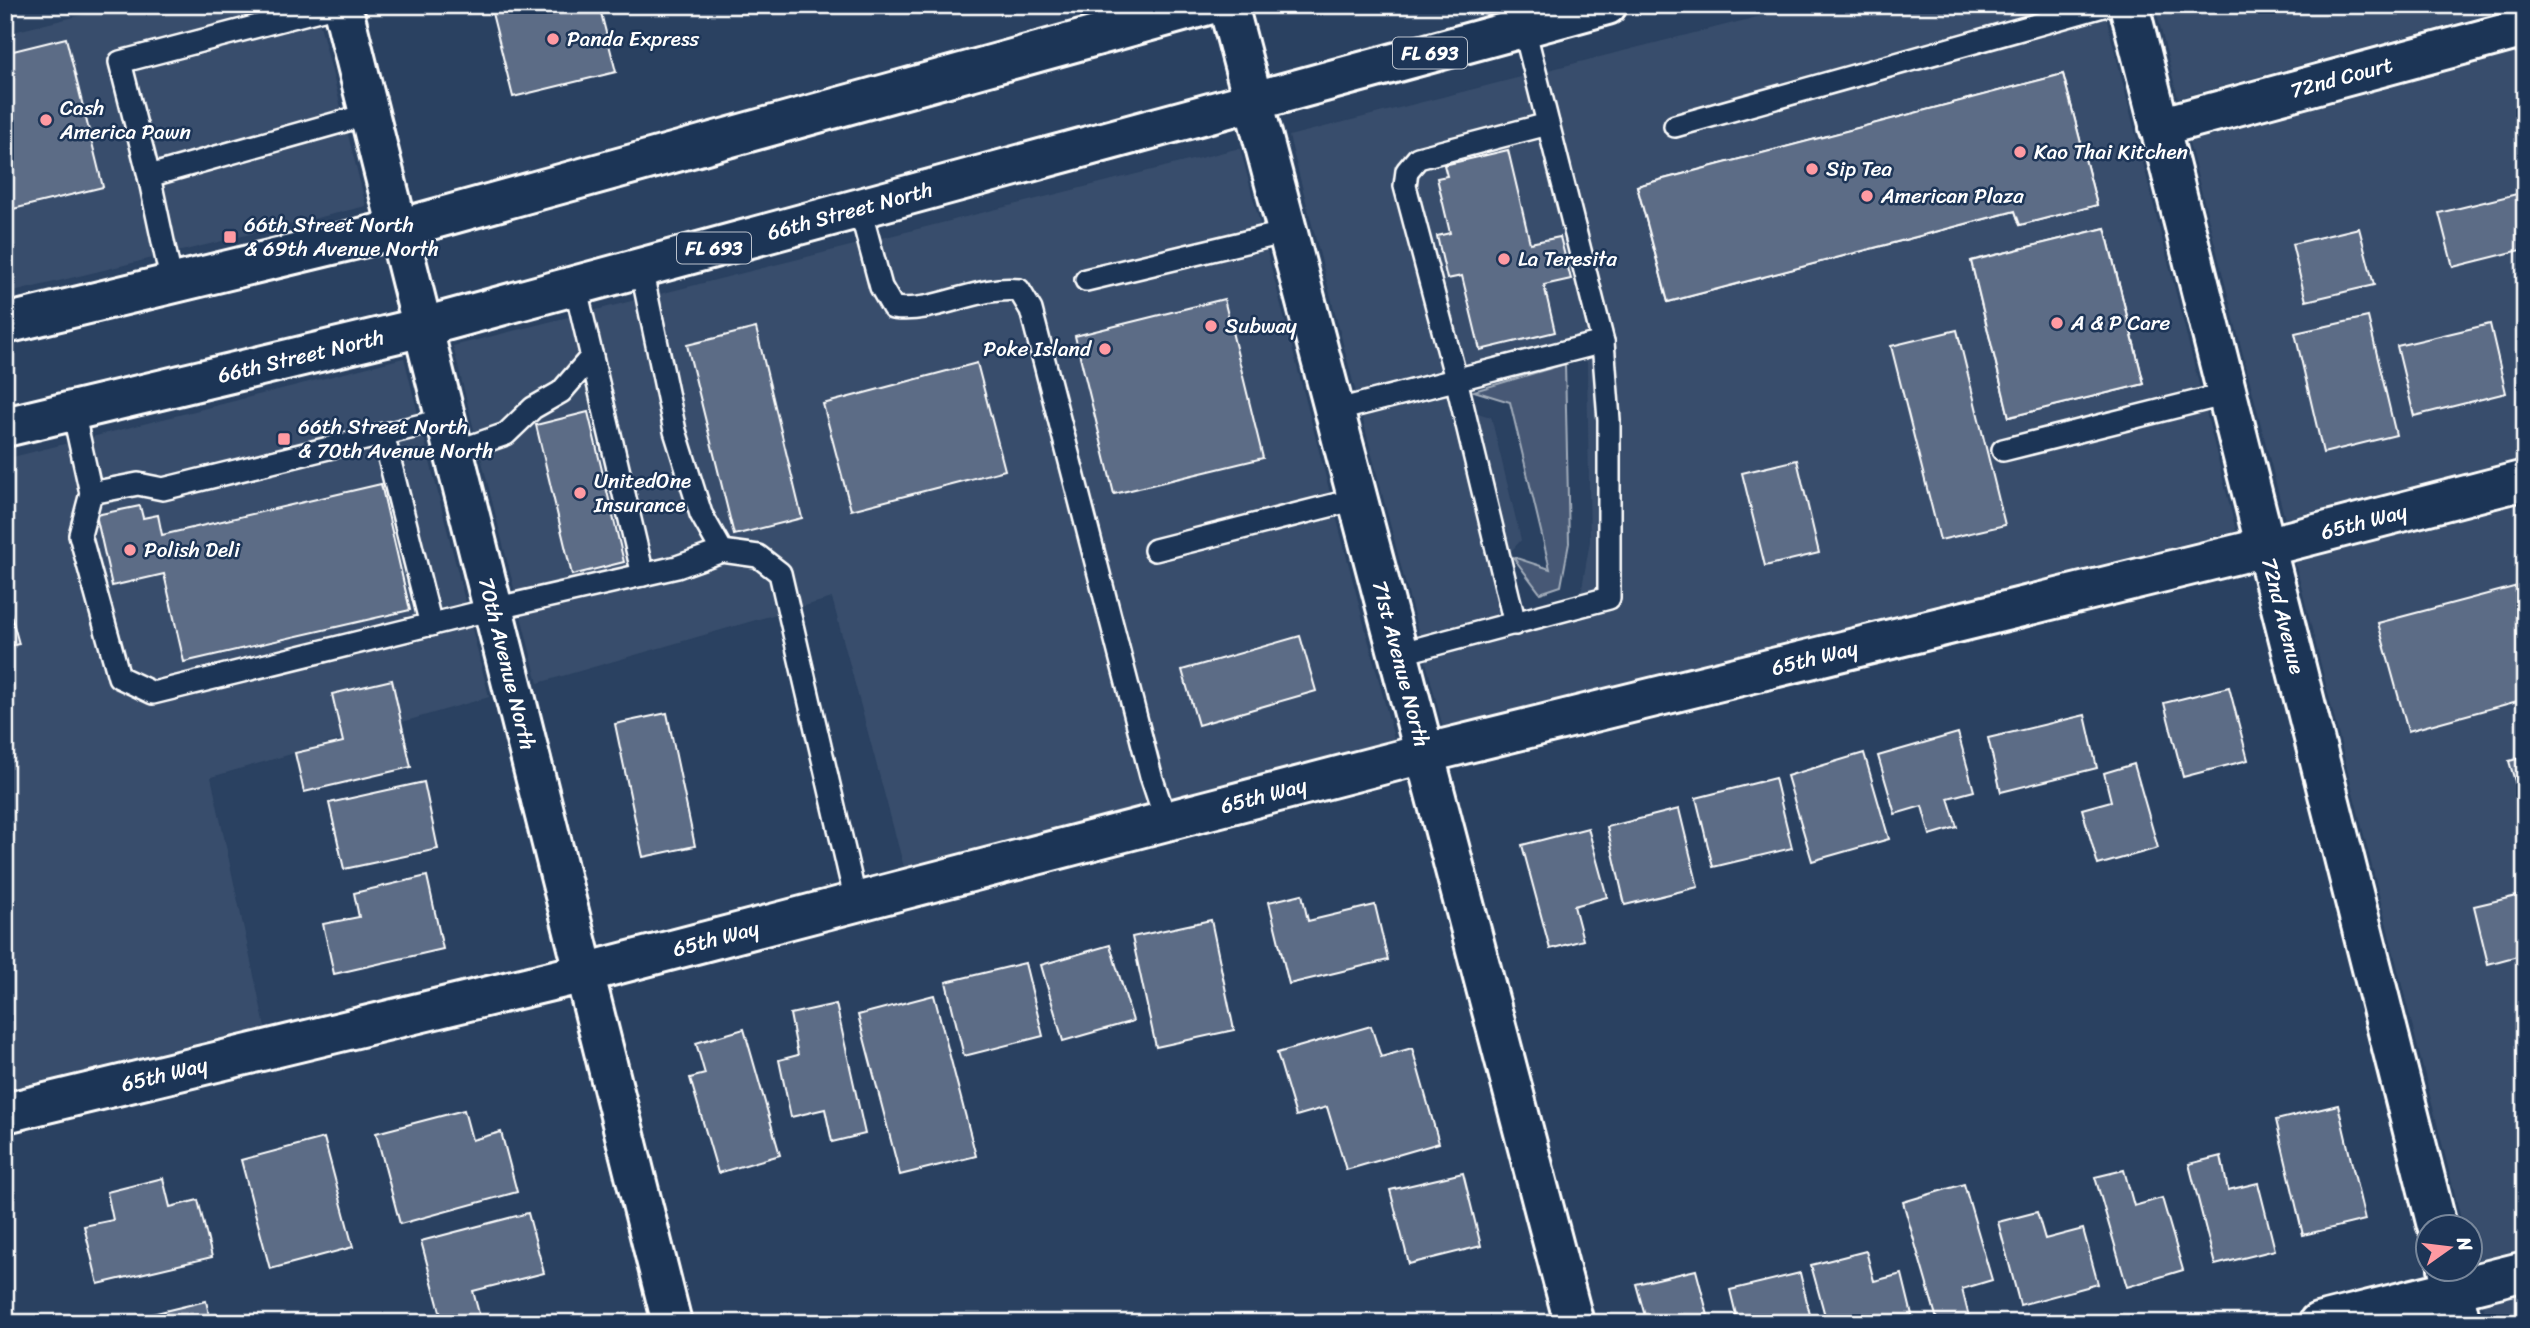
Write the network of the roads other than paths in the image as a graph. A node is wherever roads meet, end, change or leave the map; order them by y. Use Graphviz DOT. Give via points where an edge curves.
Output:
graph roads {
  1 [pos="340,5"];
  2 [pos="1208,5"];
  3 [pos="1228,5"];
  4 [pos="1607,5"];
  5 [pos="2107,5"];
  6 [pos="2129,5"];
  7 [pos="1524,28"];
  8 [pos="2525,28"];
  9 [pos="1253,101"];
  10 [pos="369,114"];
  11 [pos="1548,124"];
  12 [pos="1675,126"];
  13 [pos="2159,127"];
  14 [pos="149,176"];
  15 [pos="860,209"];
  16 [pos="398,229"];
  17 [pos="1287,232"];
  18 [pos="641,268"];
  19 [pos="1086,281"];
  20 [pos="172,284"];
  21 [pos="575,285"];
  22 [pos="5,324"];
  23 [pos="423,327"];
  24 [pos="1603,342"];
  25 [pos="592,356"];
  26 [pos="1456,379"];
  27 [pos="2227,394"];
  28 [pos="73,411"];
  29 [pos="1334,411"];
  30 [pos="5,427"];
  31 [pos="383,434"];
  32 [pos="450,435"];
  33 [pos="2003,450"];
  34 [pos="2525,480"];
  35 [pos="91,493"];
  36 [pos="1357,499"];
  37 [pos="2266,547"];
  38 [pos="1155,550"];
  39 [pos="722,551"];
  40 [pos="643,575"];
  41 [pos="493,609"];
  42 [pos="1515,624"];
  43 [pos="431,625"];
  44 [pos="1398,654"];
  45 [pos="1423,754"];
  46 [pos="1166,821"];
  47 [pos="856,902"];
  48 [pos="584,973"];
  49 [pos="5,1113"];
  50 [pos="2433,1212"];
  51 [pos="2525,1271"];
  52 [pos="2454,1293"];
  53 [pos="672,1323"];
  54 [pos="1574,1323"];
  55 [pos="2318,1323"];
  1 -- 10 [label="street, 70th Avenue North"];
  1 -- 14 [label="lane" via="120,62"];
  2 -- 16 [label="street"];
  3 -- 9 [label="street, 71st Avenue North"];
  4 -- 7 [label="street, 66th Street North / FL 693"];
  5 -- 12 [label="lane"];
  6 -- 13 [label="street, 72nd Avenue"];
  7 -- 9 [label="street, 66th Street North / FL 693"];
  7 -- 11 [label="lane"];
  8 -- 13 [label="street, 72nd Court"];
  9 -- 15 [label="street, 66th Street North / FL 693"];
  9 -- 17 [label="street, 71st Avenue North"];
  10 -- 14 [label="lane"];
  10 -- 16 [label="street, 70th Avenue North"];
  11 -- 24 [label="lane"];
  11 -- 26 [label="lane" via="1418,158 1407,172 1405,186"];
  13 -- 27 [label="street, 72nd Avenue"];
  14 -- 20 [label="lane"];
  15 -- 18 [label="street, 66th Street North / FL 693"];
  15 -- 46 [label="lane" via="881,287 893,308 912,311 999,288 1019,290 1031,310"];
  16 -- 20 [label="street"];
  16 -- 23 [label="street, 70th Avenue North"];
  17 -- 19 [label="lane"];
  17 -- 29 [label="street, 71st Avenue North"];
  18 -- 21 [label="street, 66th Street North / FL 693"];
  18 -- 39 [label="lane" via="675,431 701,514"];
  20 -- 22 [label="street"];
  21 -- 23 [label="street, 66th Street North / FL 693"];
  21 -- 25 [label="lane"];
  23 -- 28 [label="street, 66th Street North / FL 693"];
  23 -- 32 [label="street, 70th Avenue North"];
  24 -- 26 [label="lane"];
  24 -- 42 [label="lane" via="1609,420 1609,598"];
  25 -- 32 [label="lane" via="561,392 533,408 506,434"];
  25 -- 40 [label="lane"];
  26 -- 29 [label="lane"];
  26 -- 42 [label="lane"];
  27 -- 33 [label="lane"];
  27 -- 37 [label="street, 72nd Avenue"];
  28 -- 30 [label="street, 66th Street North / FL 693"];
  28 -- 35 [label="lane"];
  29 -- 36 [label="street, 71st Avenue North"];
  31 -- 32 [label="lane"];
  31 -- 35 [label="lane" via="163,489 138,484"];
  31 -- 43 [label="lane"];
  32 -- 41 [label="street, 70th Avenue North"];
  34 -- 37 [label="street, 65th Way"];
  35 -- 43 [label="lane" via="80,535 119,677 153,693"];
  36 -- 38 [label="lane"];
  36 -- 44 [label="street, 71st Avenue North"];
  37 -- 45 [label="street, 65th Way"];
  37 -- 50 [label="street, 72nd Avenue"];
  39 -- 40 [label="lane"];
  39 -- 47 [label="lane" via="758,556 779,573"];
  40 -- 41 [label="lane"];
  41 -- 43 [label="lane"];
  41 -- 48 [label="street, 70th Avenue North"];
  42 -- 44 [label="lane"];
  44 -- 45 [label="street, 71st Avenue North"];
  45 -- 46 [label="street, 65th Way"];
  45 -- 54 [label="street, 71st Avenue North"];
  46 -- 47 [label="street, 65th Way"];
  47 -- 48 [label="street, 65th Way"];
  48 -- 49 [label="street, 65th Way"];
  48 -- 53 [label="street, 70th Avenue North"];
  51 -- 52 [label="street"];
  52 -- 55 [label="street"];
}
